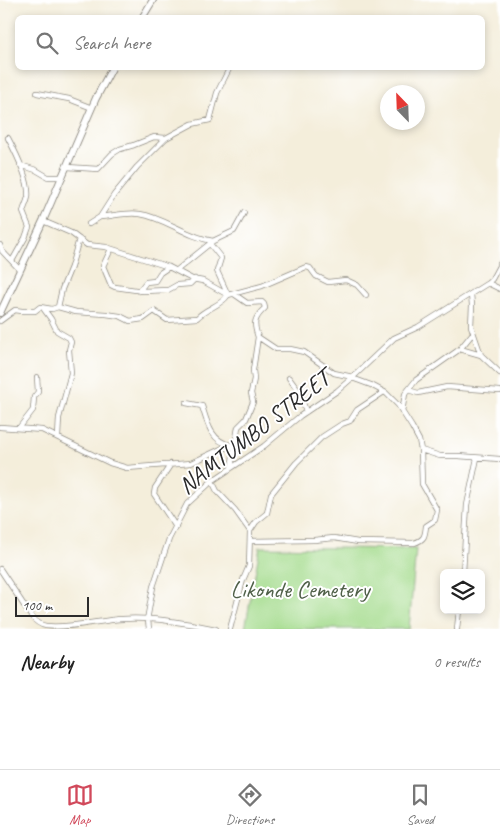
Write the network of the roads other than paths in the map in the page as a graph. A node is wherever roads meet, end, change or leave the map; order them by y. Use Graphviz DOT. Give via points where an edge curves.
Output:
graph roads {
  1 [pos="153,0"];
  2 [pos="144,15"];
  3 [pos="111,70"];
  4 [pos="228,70"];
  5 [pos="38,93"];
  6 [pos="92,108"];
  7 [pos="8,138"];
  8 [pos="166,138"];
  9 [pos="20,165"];
  10 [pos="67,168"];
  11 [pos="63,177"];
  12 [pos="244,213"];
  13 [pos="100,217"];
  14 [pos="43,221"];
  15 [pos="89,224"];
  16 [pos="79,239"];
  17 [pos="212,242"];
  18 [pos="0,245"];
  19 [pos="111,249"];
  20 [pos="12,261"];
  21 [pos="500,264"];
  22 [pos="169,267"];
  23 [pos="20,270"];
  24 [pos="177,270"];
  25 [pos="195,279"];
  26 [pos="488,283"];
  27 [pos="500,289"];
  28 [pos="138,291"];
  29 [pos="234,294"];
  30 [pos="366,294"];
  31 [pos="470,294"];
  32 [pos="228,295"];
  33 [pos="58,307"];
  34 [pos="43,308"];
  35 [pos="0,313"];
  36 [pos="0,321"];
  37 [pos="473,333"];
  38 [pos="258,337"];
  39 [pos="460,350"];
  40 [pos="481,355"];
  41 [pos="500,373"];
  42 [pos="37,377"];
  43 [pos="353,377"];
  44 [pos="289,378"];
  45 [pos="408,390"];
  46 [pos="384,392"];
  47 [pos="500,392"];
  48 [pos="186,403"];
  49 [pos="306,412"];
  50 [pos="402,412"];
  51 [pos="0,426"];
  52 [pos="19,428"];
  53 [pos="58,437"];
  54 [pos="234,446"];
  55 [pos="421,450"];
  56 [pos="232,455"];
  57 [pos="246,458"];
  58 [pos="477,458"];
  59 [pos="500,460"];
  60 [pos="171,464"];
  61 [pos="231,468"];
  62 [pos="212,481"];
  63 [pos="176,526"];
  64 [pos="250,531"];
  65 [pos="250,541"];
  66 [pos="463,569"];
  67 [pos="0,570"];
  68 [pos="459,614"];
  69 [pos="147,620"];
  70 [pos="36,622"];
  71 [pos="55,627"];
  72 [pos="36,629"];
  73 [pos="149,629"];
  74 [pos="216,629"];
  75 [pos="230,629"];
  76 [pos="457,629"];
  1 -- 2 [label="street"];
  3 -- 6 [label="street"];
  4 -- 8 [label="street" via="217,93 210,120 192,124"];
  5 -- 6 [label="street" via="69,99"];
  6 -- 10 [label="street"];
  7 -- 9 [label="street"];
  8 -- 10 [label="street" via="154,137 120,149 98,169"];
  8 -- 13 [label="street" via="137,167"];
  9 -- 11 [label="street" via="48,177"];
  9 -- 20 [label="street" via="28,189 23,212 29,227"];
  10 -- 11 [label="street"];
  11 -- 14 [label="street"];
  12 -- 17 [label="street" via="234,231"];
  13 -- 15 [label="street"];
  13 -- 17 [label="street" via="141,214"];
  14 -- 16 [label="street"];
  14 -- 23 [label="street"];
  16 -- 19 [label="street" via="87,245"];
  16 -- 33 [label="street"];
  17 -- 24 [label="street"];
  17 -- 32 [label="street" via="221,258 217,271"];
  18 -- 20 [label="street"];
  19 -- 22 [label="street"];
  19 -- 28 [label="street" via="104,266 111,284"];
  20 -- 23 [label="street"];
  21 -- 26 [label="street"];
  22 -- 24 [label="street"];
  22 -- 28 [label="street"];
  23 -- 35 [label="street"];
  24 -- 25 [label="street"];
  25 -- 28 [label="street" via="190,284 168,290"];
  25 -- 32 [label="street" via="203,280"];
  26 -- 27 [label="street"];
  26 -- 31 [label="street"];
  29 -- 30 [label="street" via="306,267 328,282 346,280"];
  29 -- 32 [label="street"];
  29 -- 38 [label="street" via="247,303 264,304 265,308 255,321"];
  31 -- 37 [label="street"];
  31 -- 43 [label="street" via="418,327 394,338"];
  32 -- 33 [label="street" via="197,318 189,319 167,320 154,312 143,319 130,321 120,316"];
  33 -- 34 [label="street"];
  34 -- 36 [label="street" via="15,310"];
  34 -- 53 [label="street" via="57,331 70,341 71,373 60,413"];
  37 -- 39 [label="street"];
  37 -- 40 [label="street"];
  38 -- 43 [label="street" via="276,349 304,352 334,373"];
  38 -- 54 [label="street" via="251,392 253,404 238,427"];
  39 -- 40 [label="street"];
  39 -- 45 [label="street" via="416,380"];
  40 -- 41 [label="street"];
  42 -- 52 [label="street" via="38,392 34,396 33,410"];
  43 -- 46 [label="street, NAMTUMBO STREET"];
  43 -- 49 [label="street, NAMTUMBO STREET"];
  44 -- 49 [label="street" via="300,393"];
  45 -- 47 [label="street" via="418,393 447,387"];
  45 -- 50 [label="street"];
  46 -- 50 [label="street, NAMTUMBO STREET"];
  46 -- 64 [label="street" via="356,411 350,421 322,437 296,463 272,492 267,513"];
  48 -- 54 [label="street" via="202,406 216,437 224,444"];
  49 -- 57 [label="street, NAMTUMBO STREET"];
  50 -- 55 [label="street, NAMTUMBO STREET" via="416,433"];
  51 -- 52 [label="street"];
  52 -- 53 [label="street" via="42,430"];
  53 -- 60 [label="street" via="121,466"];
  54 -- 56 [label="street"];
  54 -- 60 [label="street" via="191,462"];
  55 -- 58 [label="street" via="440,456"];
  55 -- 65 [label="street, NAMTUMBO STREET" via="422,484 437,510 435,520 426,526 420,541 358,542 334,538"];
  56 -- 57 [label="street"];
  56 -- 61 [label="street"];
  57 -- 61 [label="street, NAMTUMBO STREET"];
  58 -- 59 [label="street"];
  58 -- 66 [label="street" via="467,505"];
  60 -- 63 [label="street" via="154,494"];
  61 -- 62 [label="street, NAMTUMBO STREET"];
  62 -- 63 [label="street, NAMTUMBO STREET" via="187,504"];
  62 -- 64 [label="street"];
  63 -- 69 [label="street, NAMTUMBO STREET" via="157,572"];
  64 -- 65 [label="street"];
  65 -- 75 [label="street" via="249,566"];
  67 -- 70 [label="street"];
  68 -- 76 [label="street"];
  69 -- 71 [label="street" via="125,618"];
  69 -- 73 [label="street, NAMTUMBO STREET"];
  69 -- 74 [label="street"];
  70 -- 71 [label="street"];
  70 -- 72 [label="street"];
}
